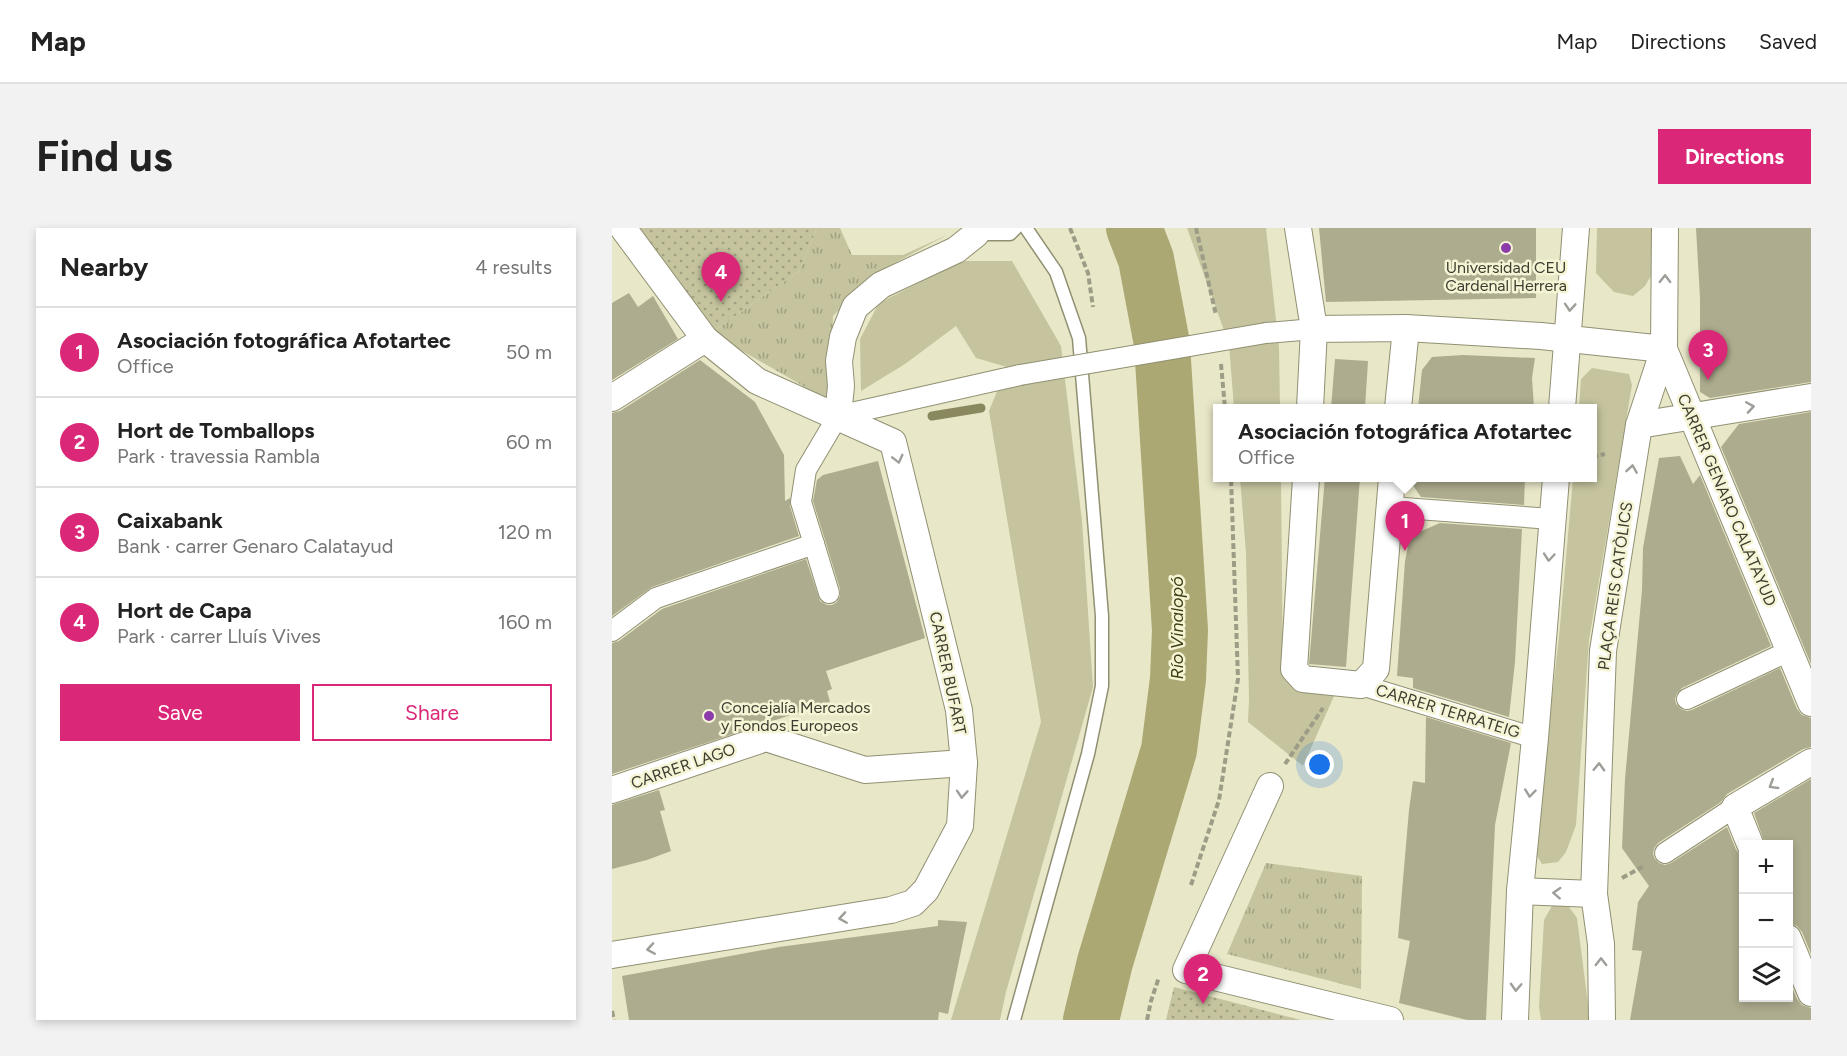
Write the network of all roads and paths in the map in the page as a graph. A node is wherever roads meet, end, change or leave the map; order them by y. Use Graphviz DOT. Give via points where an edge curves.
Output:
graph roads {
  1 [pos="623,228"];
  2 [pos="1016,228"];
  3 [pos="1026,228"];
  4 [pos="1298,228"];
  5 [pos="1576,228"];
  6 [pos="1665,228"];
  7 [pos="975,231"];
  8 [pos="1406,328"];
  9 [pos="1314,329"];
  10 [pos="1568,338"];
  11 [pos="705,339"];
  12 [pos="1664,349"];
  13 [pos="612,398"];
  14 [pos="1811,398"];
  15 [pos="1310,404"];
  16 [pos="1398,404"];
  17 [pos="1562,404"];
  18 [pos="838,416"];
  19 [pos="1692,417"];
  20 [pos="1639,425"];
  21 [pos="1231,482"];
  22 [pos="1306,482"];
  23 [pos="1392,482"];
  24 [pos="1556,482"];
  25 [pos="1390,507"];
  26 [pos="1552,519"];
  27 [pos="814,544"];
  28 [pos="829,593"];
  29 [pos="612,631"];
  30 [pos="1789,651"];
  31 [pos="1351,684"];
  32 [pos="1687,699"];
  33 [pos="1811,703"];
  34 [pos="1535,738"];
  35 [pos="1811,762"];
  36 [pos="964,763"];
  37 [pos="1270,786"];
  38 [pos="612,790"];
  39 [pos="1735,807"];
  40 [pos="1748,840"];
  41 [pos="1665,853"];
  42 [pos="1190,888"];
  43 [pos="1520,891"];
  44 [pos="1594,894"];
  45 [pos="1792,948"];
  46 [pos="612,954"];
  47 [pos="1161,973"];
  48 [pos="1811,993"];
  49 [pos="612,1011"];
  50 [pos="1348,1015"];
  51 [pos="614,1020"];
  52 [pos="1014,1020"];
  53 [pos="1147,1020"];
  54 [pos="1390,1020"];
  55 [pos="1515,1020"];
  56 [pos="1602,1020"];
  1 -- 11 [label="street"];
  2 -- 7 [label="lane" via="1011,234"];
  3 -- 52 [label="lane" via="1056,272 1079,338 1102,616 1102,686 1088,753"];
  4 -- 9 [label="street"];
  5 -- 10 [label="street, one-way"];
  12 -- 6 [label="street, PLAÇA REIS CATÒLICS, one-way"];
  7 -- 18 [label="street" via="956,250 881,285 855,307 839,361"];
  8 -- 9 [label="street"];
  8 -- 10 [label="street"];
  8 -- 16 [label="street"];
  9 -- 15 [label="street"];
  9 -- 18 [label="street, bridge" via="1266,333 1020,375"];
  10 -- 12 [label="street"];
  10 -- 17 [label="street"];
  11 -- 13 [label="street"];
  11 -- 18 [label="street" via="757,381"];
  12 -- 19 [label="street, CARRER GENARO CALATAYUD"];
  12 -- 20 [label="street, PLAÇA REIS CATÒLICS"];
  19 -- 14 [label="street, one-way"];
  18 -- 27 [label="street" via="806,470 801,502"];
  18 -- 36 [label="street, CARRER BUFART, one-way" via="893,442 959,710"];
  19 -- 20 [label="street"];
  19 -- 30 [label="street, CARRER GENARO CALATAYUD"];
  44 -- 20 [label="street, PLAÇA REIS CATÒLICS, one-way" via="1603,651"];
  21 -- 42 [label="path" via="1238,680 1220,801"];
  22 -- 31 [label="street" via="1294,669 1303,679"];
  23 -- 25 [label="street"];
  24 -- 26 [label="street"];
  25 -- 26 [label="street"];
  25 -- 31 [label="street" via="1376,669"];
  26 -- 34 [label="street, one-way"];
  27 -- 28 [label="street"];
  27 -- 29 [label="street" via="656,598"];
  30 -- 32 [label="street"];
  30 -- 33 [label="street, CARRER GENARO CALATAYUD"];
  31 -- 34 [label="street, CARRER TERRATEIG"];
  31 -- 37 [label="path"];
  34 -- 43 [label="street, one-way"];
  35 -- 39 [label="street, one-way"];
  36 -- 38 [label="street, CARRER LAGO" via="865,770 766,738"];
  36 -- 46 [label="street, CARRER BUFART, one-way" via="960,826 926,890 913,903 891,910"];
  37 -- 50 [label="street" via="1186,970"];
  39 -- 40 [label="street"];
  39 -- 41 [label="street"];
  41 -- 44 [label="path"];
  44 -- 43 [label="street, one-way"];
  43 -- 55 [label="street, one-way"];
  56 -- 44 [label="street, PLAÇA REIS CATÒLICS, one-way" via="1601,944"];
  45 -- 48 [label="street"];
  47 -- 53 [label="path"];
  49 -- 51 [label="path"];
  50 -- 54 [label="street"];
}
